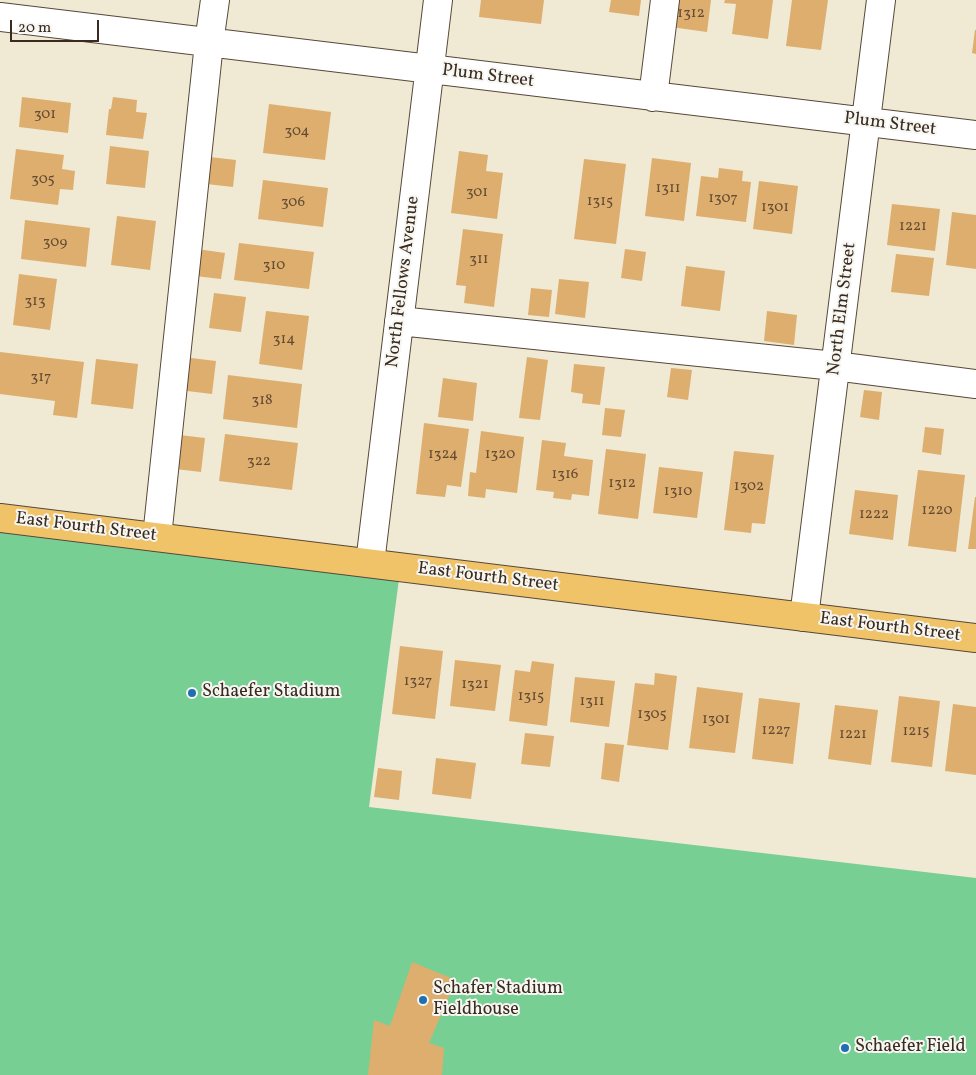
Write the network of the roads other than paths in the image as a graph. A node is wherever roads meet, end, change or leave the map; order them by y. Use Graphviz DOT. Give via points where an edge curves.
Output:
graph roads {
  1 [pos="214,0"];
  2 [pos="438,0"];
  3 [pos="664,0"];
  4 [pos="881,0"];
  5 [pos="0,17"];
  6 [pos="209,43"];
  7 [pos="430,70"];
  8 [pos="653,97"];
  9 [pos="866,122"];
  10 [pos="976,135"];
  11 [pos="399,321"];
  12 [pos="835,366"];
  13 [pos="976,384"];
  14 [pos="0,518"];
  15 [pos="157,537"];
  16 [pos="370,563"];
  17 [pos="804,617"];
  18 [pos="976,638"];
  1 -- 6 [label="street"];
  2 -- 7 [label="street, North Fellows Avenue"];
  3 -- 8 [label="street"];
  4 -- 9 [label="street, North Elm Street"];
  5 -- 6 [label="street, Plum Street"];
  6 -- 7 [label="street, Plum Street"];
  6 -- 15 [label="street"];
  7 -- 8 [label="street, Plum Street"];
  7 -- 11 [label="street, North Fellows Avenue"];
  8 -- 9 [label="street, Plum Street"];
  9 -- 10 [label="street, Plum Street"];
  9 -- 12 [label="street, North Elm Street"];
  11 -- 12 [label="street"];
  11 -- 16 [label="street, North Fellows Avenue"];
  12 -- 13 [label="street"];
  12 -- 17 [label="street, North Elm Street"];
  14 -- 15 [label="main road, East Fourth Street"];
  15 -- 16 [label="main road, East Fourth Street"];
  16 -- 17 [label="main road, East Fourth Street"];
  17 -- 18 [label="main road, East Fourth Street"];
}
